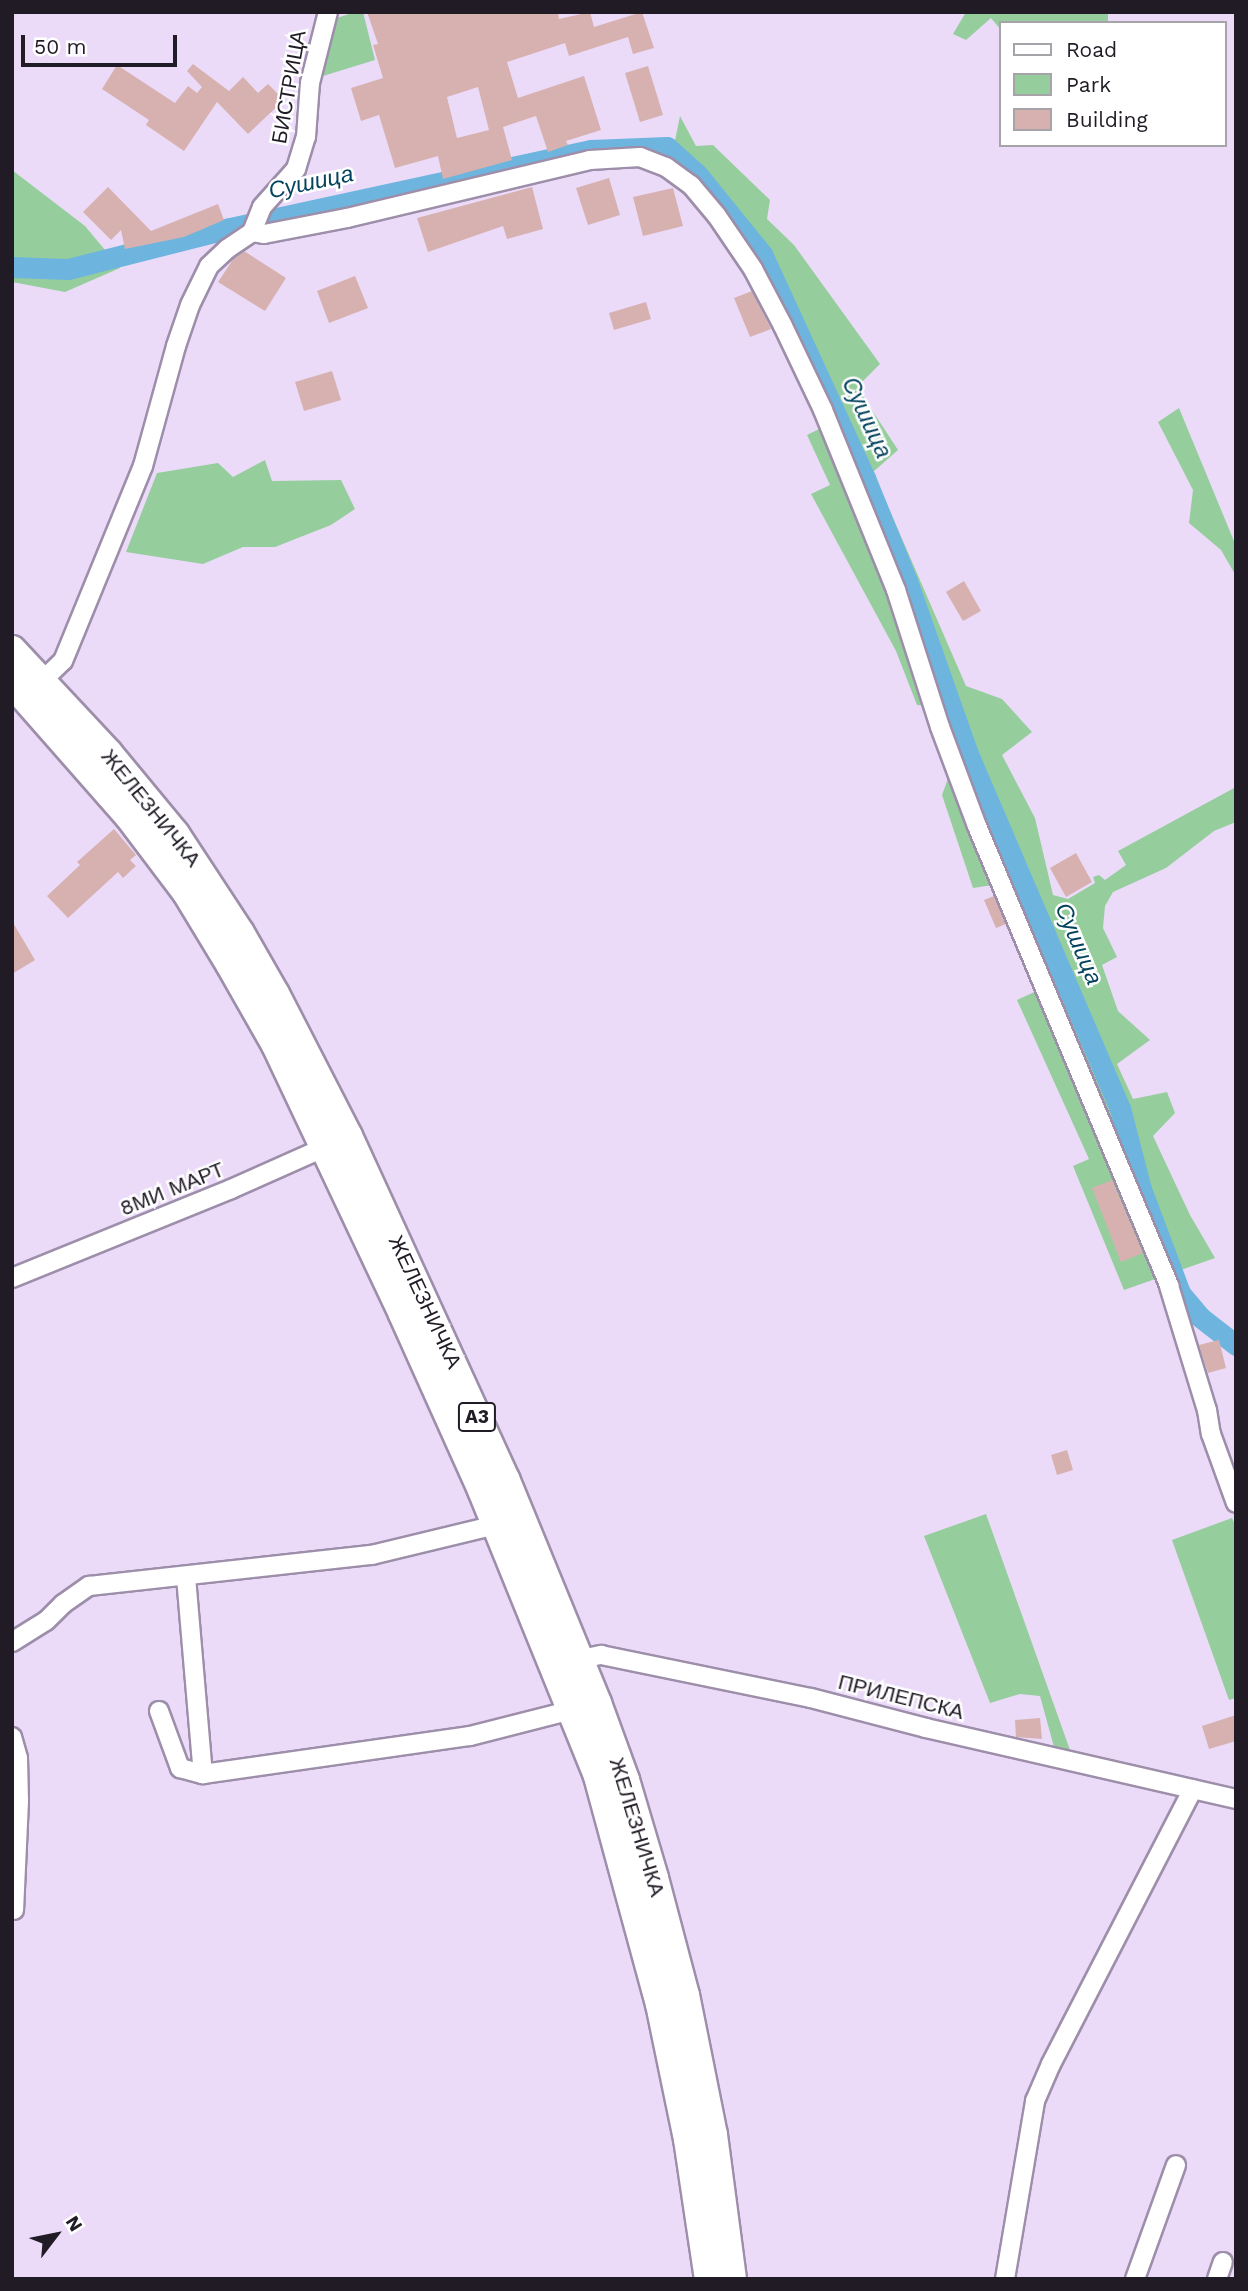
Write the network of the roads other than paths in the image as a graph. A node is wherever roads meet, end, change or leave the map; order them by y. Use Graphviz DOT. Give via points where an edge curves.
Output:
graph roads {
  1 [pos="328,12"];
  2 [pos="252,232"];
  3 [pos="12,650"];
  4 [pos="27,687"];
  5 [pos="336,1142"];
  6 [pos="12,1278"];
  7 [pos="1236,1503"];
  8 [pos="496,1525"];
  9 [pos="186,1577"];
  10 [pos="12,1642"];
  11 [pos="567,1663"];
  12 [pos="584,1707"];
  13 [pos="159,1710"];
  14 [pos="12,1737"];
  15 [pos="202,1774"];
  16 [pos="1193,1789"];
  17 [pos="1236,1799"];
  18 [pos="14,1910"];
  19 [pos="1176,2165"];
  20 [pos="709,2279"];
  21 [pos="732,2279"];
  22 [pos="1005,2279"];
  23 [pos="1135,2279"];
  1 -- 2 [label="street, БИСТРИЦА" via="296,169 262,207"];
  2 -- 4 [label="street" via="209,266 190,305 143,466 63,661"];
  2 -- 7 [label="street" via="264,234 347,218 590,160 640,157 666,167 691,185 717,216 753,270 811,386 896,590 977,827 1169,1286 1211,1434"];
  3 -- 4 [label="main road, ЖЕЛЕЗНИЧКА / A3"];
  4 -- 5 [label="main road, ЖЕЛЕЗНИЧКА / A3" via="108,753 209,882 275,994"];
  5 -- 6 [label="street, 8МИ МАРТ"];
  5 -- 8 [label="main road, ЖЕЛЕЗНИЧКА / A3" via="404,1314"];
  5 -- 11 [label="main road, ЖЕЛЕЗНИЧКА / A3" via="506,1481"];
  8 -- 9 [label="street" via="372,1555"];
  8 -- 11 [label="main road, ЖЕЛЕЗНИЧКА / A3"];
  9 -- 10 [label="street" via="89,1587"];
  9 -- 15 [label="street"];
  11 -- 12 [label="main road, ЖЕЛЕЗНИЧКА / A3"];
  11 -- 16 [label="street, ПРИЛЕПСКА" via="601,1655 811,1698"];
  12 -- 15 [label="street" via="470,1735"];
  12 -- 20 [label="main road, ЖЕЛЕЗНИЧКА / A3" via="597,1776 660,2004 688,2139"];
  12 -- 21 [label="main road, ЖЕЛЕЗНИЧКА / A3" via="625,1780 685,1995 713,2135"];
  13 -- 15 [label="street" via="180,1768"];
  14 -- 18 [label="street" via="18,1758 19,1801"];
  16 -- 17 [label="street, ПРИЛЕПСКА"];
  16 -- 22 [label="street" via="1035,2101"];
  19 -- 23 [label="street"];
}
